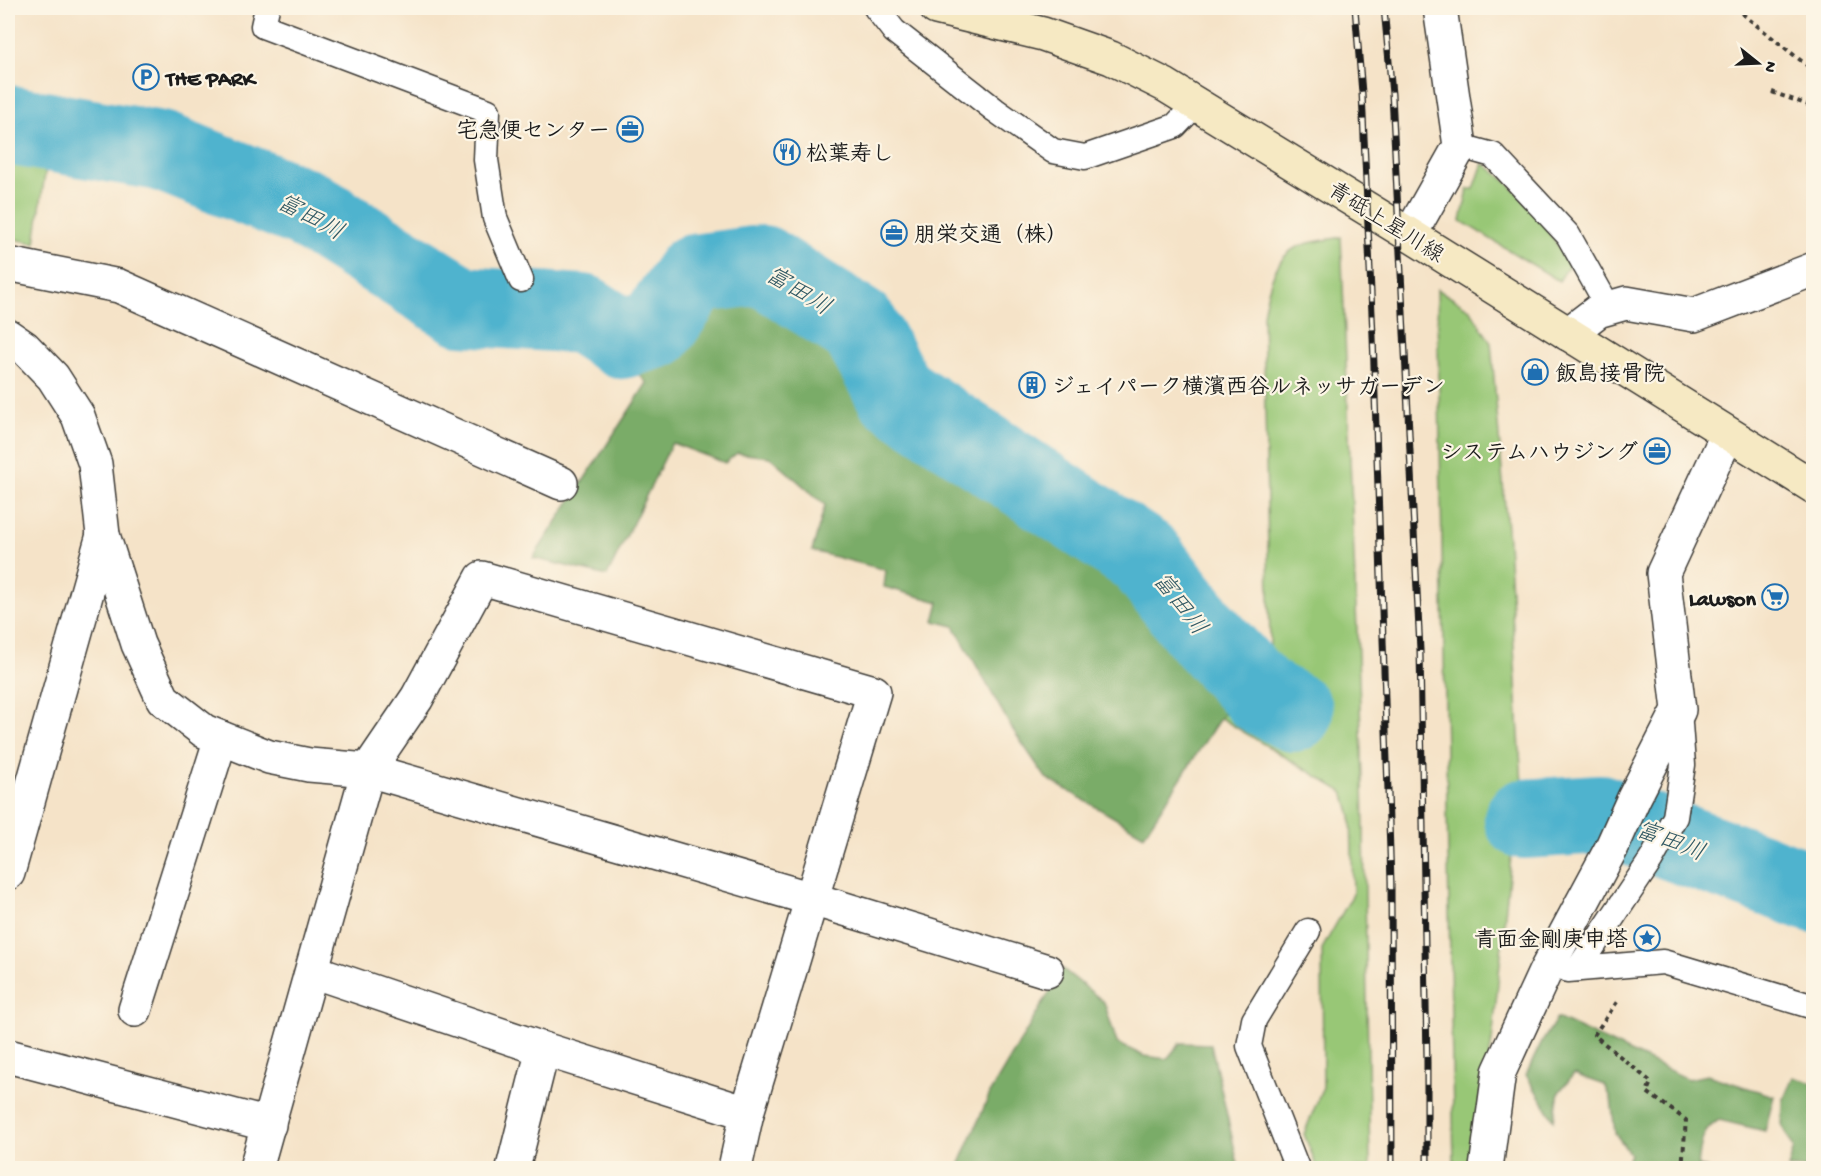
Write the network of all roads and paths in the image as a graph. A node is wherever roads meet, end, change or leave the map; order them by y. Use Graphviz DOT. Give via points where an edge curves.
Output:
graph roads {
  1 [pos="267,8"];
  2 [pos="876,8"];
  3 [pos="942,8"];
  4 [pos="1440,8"];
  5 [pos="1696,8"];
  6 [pos="1702,8"];
  7 [pos="1735,8"];
  8 [pos="1814,71"];
  9 [pos="1772,92"];
  10 [pos="1197,103"];
  11 [pos="1814,107"];
  12 [pos="1460,146"];
  13 [pos="1410,235"];
  14 [pos="8,264"];
  15 [pos="1814,269"];
  16 [pos="520,280"];
  17 [pos="1609,308"];
  18 [pos="1568,334"];
  19 [pos="8,336"];
  20 [pos="1727,435"];
  21 [pos="561,483"];
  22 [pos="1814,487"];
  23 [pos="103,535"];
  24 [pos="1679,710"];
  25 [pos="221,738"];
  26 [pos="368,770"];
  27 [pos="17,810"];
  28 [pos="8,873"];
  29 [pos="812,899"];
  30 [pos="1308,931"];
  31 [pos="1646,963"];
  32 [pos="1578,969"];
  33 [pos="1047,971"];
  34 [pos="312,972"];
  35 [pos="1545,972"];
  36 [pos="1814,1007"];
  37 [pos="135,1010"];
  38 [pos="543,1049"];
  39 [pos="8,1056"];
  40 [pos="747,1113"];
  41 [pos="269,1125"];
  42 [pos="256,1168"];
  43 [pos="513,1168"];
  44 [pos="735,1168"];
  45 [pos="1297,1168"];
  46 [pos="1486,1168"];
  47 [pos="1682,1168"];
  1 -- 16 [label="lane" via="263,26 488,111 486,160 495,218"];
  2 -- 10 [label="lane" via="894,31 1053,151 1085,157 1175,126"];
  3 -- 10 [label="main road, 青砥上星川線" via="1043,34 1111,58"];
  4 -- 12 [label="street"];
  5 -- 6 [label="path"];
  7 -- 8 [label="path"];
  9 -- 11 [label="path"];
  10 -- 13 [label="main road, 青砥上星川線"];
  12 -- 13 [label="street"];
  12 -- 17 [label="lane" via="1493,155 1568,235"];
  13 -- 18 [label="main road, 青砥上星川線"];
  14 -- 21 [label="street" via="118,286"];
  15 -- 17 [label="street" via="1694,315 1626,303"];
  17 -- 18 [label="street" via="1598,311"];
  18 -- 20 [label="main road, 青砥上星川線"];
  19 -- 23 [label="street" via="53,377 78,416 95,464"];
  20 -- 22 [label="main road, 青砥上星川線"];
  20 -- 24 [label="street" via="1663,573"];
  23 -- 25 [label="street" via="138,644 164,699 204,731"];
  23 -- 27 [label="street"];
  24 -- 32 [label="lane" via="1683,765 1675,816 1651,860"];
  24 -- 35 [label="street"];
  25 -- 26 [label="street" via="269,758"];
  25 -- 37 [label="street"];
  26 -- 29 [label="street"];
  26 -- 29 [label="street" via="417,699 482,578 852,685 874,692"];
  26 -- 34 [label="street"];
  27 -- 28 [label="street"];
  29 -- 33 [label="street"];
  29 -- 40 [label="street"];
  30 -- 45 [label="lane" via="1254,1020 1249,1046"];
  31 -- 32 [label="lane"];
  31 -- 36 [label="lane" via="1663,962"];
  31 -- 47 [label="path" via="1594,1035 1651,1082 1647,1092 1686,1120"];
  32 -- 35 [label="lane"];
  34 -- 38 [label="street"];
  34 -- 41 [label="street"];
  35 -- 46 [label="street" via="1499,1072"];
  38 -- 40 [label="street"];
  38 -- 43 [label="street"];
  39 -- 41 [label="street"];
  40 -- 44 [label="street"];
  41 -- 42 [label="street"];
}
